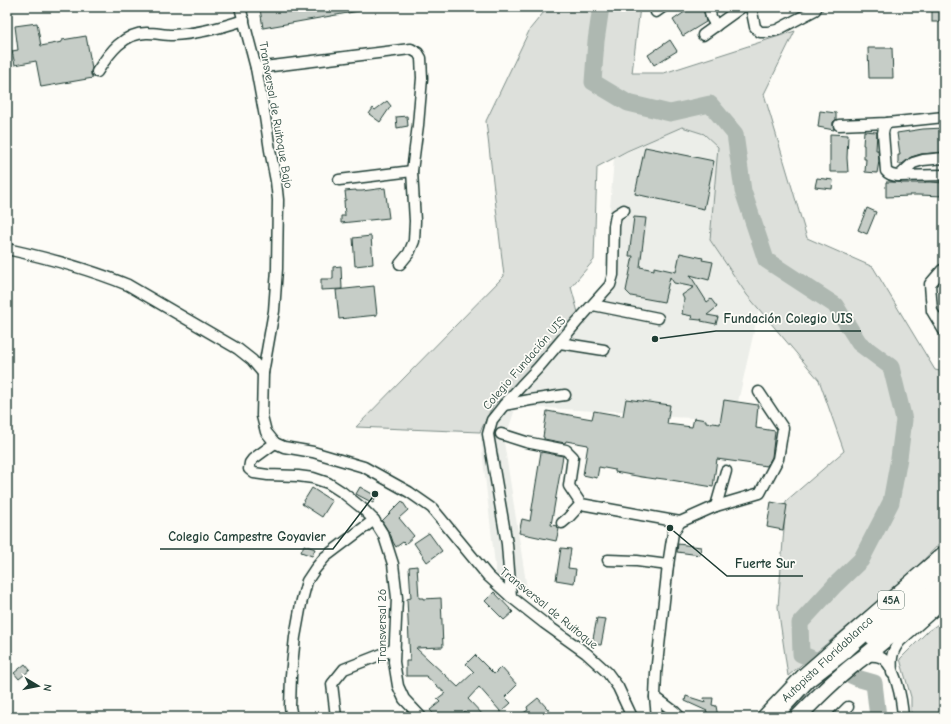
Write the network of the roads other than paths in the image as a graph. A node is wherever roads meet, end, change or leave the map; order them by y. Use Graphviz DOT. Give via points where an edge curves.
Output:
graph roads {
  1 [pos="240,7"];
  2 [pos="709,7"];
  3 [pos="742,7"];
  4 [pos="751,7"];
  5 [pos="817,7"];
  6 [pos="244,20"];
  7 [pos="716,26"];
  8 [pos="703,35"];
  9 [pos="256,68"];
  10 [pos="97,72"];
  11 [pos="944,117"];
  12 [pos="887,123"];
  13 [pos="839,125"];
  14 [pos="944,158"];
  15 [pos="412,171"];
  16 [pos="944,175"];
  17 [pos="899,176"];
  18 [pos="339,180"];
  19 [pos="624,210"];
  20 [pos="7,249"];
  21 [pos="400,264"];
  22 [pos="944,270"];
  23 [pos="592,305"];
  24 [pos="658,318"];
  25 [pos="944,331"];
  26 [pos="560,342"];
  27 [pos="604,350"];
  28 [pos="262,373"];
  29 [pos="759,392"];
  30 [pos="565,395"];
  31 [pos="504,405"];
  32 [pos="500,434"];
  33 [pos="275,443"];
  34 [pos="726,471"];
  35 [pos="581,504"];
  36 [pos="716,506"];
  37 [pos="374,520"];
  38 [pos="680,522"];
  39 [pos="562,524"];
  40 [pos="944,554"];
  41 [pos="608,560"];
  42 [pos="668,565"];
  43 [pos="944,566"];
  44 [pos="944,579"];
  45 [pos="944,592"];
  46 [pos="511,597"];
  47 [pos="944,602"];
  48 [pos="395,649"];
  49 [pos="850,656"];
  50 [pos="892,673"];
  51 [pos="812,685"];
  52 [pos="656,697"];
  53 [pos="848,707"];
  54 [pos="292,717"];
  55 [pos="336,717"];
  56 [pos="421,717"];
  57 [pos="632,717"];
  58 [pos="657,717"];
  59 [pos="680,717"];
  60 [pos="765,717"];
  61 [pos="777,717"];
  62 [pos="785,717"];
  63 [pos="798,717"];
  64 [pos="838,717"];
  65 [pos="903,717"];
  1 -- 6 [label="street, Transversal de Ruitoque Bajo"];
  2 -- 7 [label="street"];
  3 -- 7 [label="street"];
  4 -- 5 [label="street" via="755,27 760,32 777,30 809,14"];
  6 -- 9 [label="street, Transversal de Ruitoque Bajo"];
  6 -- 10 [label="street" via="194,33 136,33 121,42 107,56"];
  7 -- 8 [label="street"];
  9 -- 15 [label="street" via="411,49 418,53 421,58 422,78"];
  9 -- 28 [label="street, Transversal de Ruitoque Bajo" via="276,181 278,215 274,311"];
  11 -- 12 [label="street"];
  12 -- 13 [label="street"];
  12 -- 17 [label="street" via="883,133 886,171"];
  14 -- 17 [label="street" via="913,163"];
  15 -- 18 [label="street"];
  15 -- 21 [label="street" via="414,241"];
  16 -- 17 [label="street"];
  19 -- 23 [label="street, Colegio Fundación UIS" via="616,215 613,275 610,285"];
  20 -- 28 [label="street" via="46,258 128,285 238,349 252,360"];
  22 -- 25 [label="street" via="930,284 932,311"];
  23 -- 24 [label="street"];
  23 -- 26 [label="street, Colegio Fundación UIS"];
  26 -- 27 [label="street"];
  26 -- 31 [label="street, Colegio Fundación UIS"];
  28 -- 33 [label="street" via="262,416 266,432"];
  29 -- 36 [label="street" via="783,428 778,459 760,493"];
  30 -- 31 [label="street"];
  31 -- 46 [label="street, Colegio Fundación UIS" via="492,420 488,434 507,544"];
  32 -- 35 [label="street" via="566,450 573,457 569,486"];
  33 -- 37 [label="street, Transversal 26" via="253,459 249,469 254,473 314,478 328,483"];
  33 -- 46 [label="street, Transversal de Ruitoque" via="364,467 409,492 432,508 488,576"];
  34 -- 36 [label="street"];
  35 -- 38 [label="street"];
  35 -- 39 [label="street"];
  36 -- 38 [label="street"];
  37 -- 48 [label="street, Transversal 26" via="384,536 393,564 397,598"];
  37 -- 54 [label="street" via="325,558 307,581 295,637 291,675"];
  38 -- 42 [label="street" via="673,533"];
  40 -- 49 [label="highway, Autopista Floridablanca / 45A"];
  41 -- 42 [label="street"];
  42 -- 52 [label="street" via="656,673"];
  43 -- 49 [label="street"];
  44 -- 49 [label="street"];
  45 -- 49 [label="highway, Autopista Floridablanca / 45A"];
  46 -- 57 [label="street, Transversal de Ruitoque" via="586,653 607,672 618,687"];
  47 -- 50 [label="street" via="900,641 892,656"];
  48 -- 55 [label="street" via="344,669 332,684"];
  48 -- 56 [label="street, Transversal 26" via="394,662 398,686 404,699"];
  49 -- 50 [label="street" via="875,655 889,664"];
  49 -- 51 [label="highway, Autopista Floridablanca / 45A"];
  49 -- 51 [label="highway, Autopista Floridablanca / 45A"];
  50 -- 65 [label="street" via="898,688"];
  51 -- 60 [label="highway, Autopista Floridablanca / 45A"];
  51 -- 61 [label="street"];
  51 -- 62 [label="street"];
  51 -- 63 [label="highway, Autopista Floridablanca / 45A"];
  52 -- 58 [label="street"];
  52 -- 59 [label="street"];
  53 -- 64 [label="street"];
}
